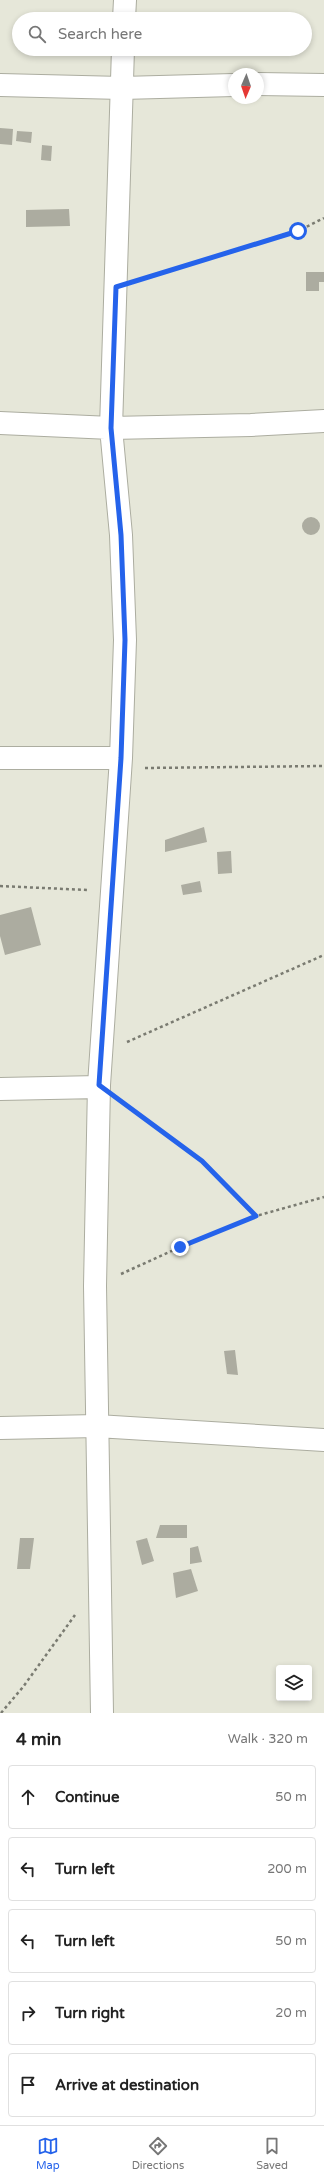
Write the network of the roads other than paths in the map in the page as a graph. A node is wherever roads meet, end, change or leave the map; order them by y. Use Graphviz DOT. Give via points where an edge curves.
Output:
graph roads {
  1 [pos="125,0"];
  2 [pos="124,12"];
  3 [pos="123,56"];
  4 [pos="264,84"];
  5 [pos="228,85"];
  6 [pos="324,85"];
  7 [pos="0,86"];
  8 [pos="122,88"];
  9 [pos="324,421"];
  10 [pos="0,423"];
  11 [pos="111,428"];
  12 [pos="0,758"];
  13 [pos="121,763"];
  14 [pos="99,1086"];
  15 [pos="0,1089"];
  16 [pos="97,1426"];
  17 [pos="0,1428"];
  18 [pos="324,1440"];
  19 [pos="102,1713"];
  1 -- 2 [label="street"];
  3 -- 8 [label="street"];
  4 -- 6 [label="street"];
  5 -- 8 [label="street"];
  7 -- 8 [label="street"];
  8 -- 11 [label="street"];
  9 -- 11 [label="street"];
  10 -- 11 [label="street"];
  11 -- 13 [label="street" via="121,535 125,640"];
  12 -- 13 [label="street"];
  13 -- 14 [label="street"];
  14 -- 15 [label="street"];
  14 -- 16 [label="street" via="95,1286"];
  16 -- 17 [label="street"];
  16 -- 18 [label="street"];
  16 -- 19 [label="street"];
}
